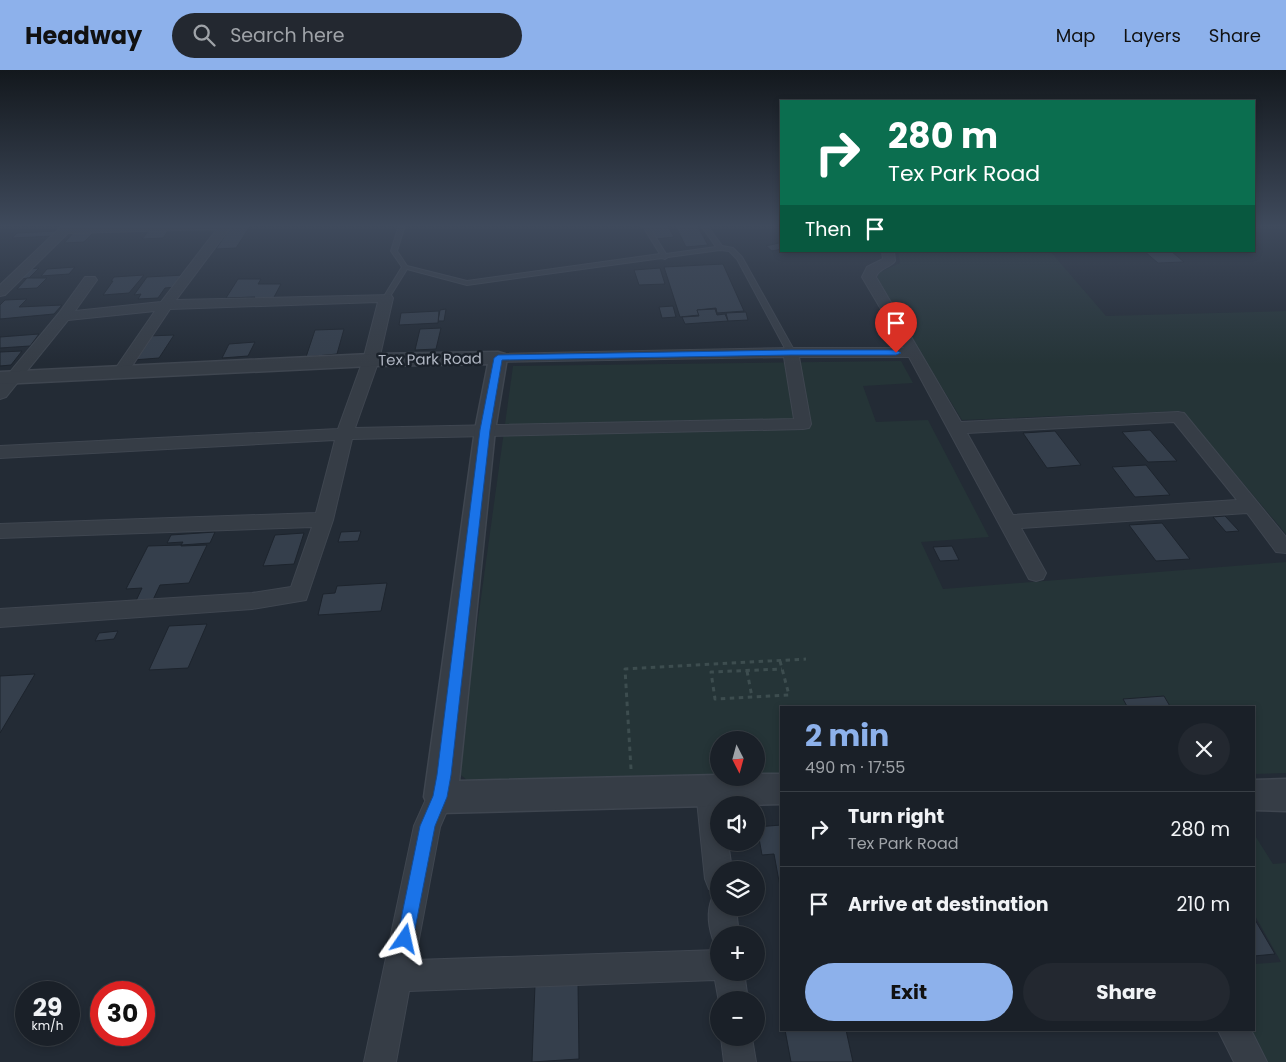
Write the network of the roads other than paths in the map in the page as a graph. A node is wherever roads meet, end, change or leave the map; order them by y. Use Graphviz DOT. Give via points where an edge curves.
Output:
graph roads {
  1 [pos="22,271"];
  2 [pos="191,271"];
  3 [pos="402,271"];
  4 [pos="422,271"];
  5 [pos="556,271"];
  6 [pos="747,271"];
  7 [pos="871,271"];
  8 [pos="90,280"];
  9 [pos="0,292"];
  10 [pos="386,298"];
  11 [pos="166,305"];
  12 [pos="64,316"];
  13 [pos="791,352"];
  14 [pos="914,353"];
  15 [pos="498,358"];
  16 [pos="371,360"];
  17 [pos="121,372"];
  18 [pos="7,378"];
  19 [pos="0,394"];
  20 [pos="956,428"];
  21 [pos="485,430"];
  22 [pos="345,434"];
  23 [pos="0,452"];
  24 [pos="1252,506"];
  25 [pos="324,520"];
  26 [pos="1008,522"];
  27 [pos="0,531"];
  28 [pos="1283,547"];
  29 [pos="1036,573"];
  30 [pos="0,618"];
  31 [pos="780,789"];
  32 [pos="709,791"];
  33 [pos="1255,795"];
  34 [pos="1286,795"];
  35 [pos="440,797"];
  36 [pos="717,861"];
  37 [pos="710,965"];
  38 [pos="398,976"];
  39 [pos="1235,1031"];
  40 [pos="738,1046"];
  41 [pos="380,1062"];
  42 [pos="740,1062"];
  43 [pos="1251,1062"];
  1 -- 9 [label="street"];
  2 -- 11 [label="street"];
  3 -- 10 [label="lane"];
  4 -- 5 [label="lane" via="467,283"];
  6 -- 13 [label="lane"];
  7 -- 14 [label="street" via="870,281"];
  8 -- 12 [label="street"];
  10 -- 11 [label="street"];
  10 -- 16 [label="street"];
  11 -- 12 [label="street"];
  11 -- 17 [label="street"];
  12 -- 18 [label="street"];
  13 -- 14 [label="street, Tex Park Road"];
  13 -- 15 [label="street, Tex Park Road"];
  13 -- 21 [label="street" via="803,424"];
  14 -- 20 [label="street"];
  15 -- 16 [label="street, Tex Park Road"];
  15 -- 21 [label="street"];
  16 -- 17 [label="street, Tex Park Road"];
  16 -- 22 [label="street"];
  17 -- 18 [label="street, Tex Park Road"];
  18 -- 19 [label="street"];
  20 -- 24 [label="street" via="1178,418"];
  20 -- 26 [label="street"];
  21 -- 22 [label="street"];
  21 -- 35 [label="street"];
  22 -- 23 [label="street"];
  22 -- 25 [label="street"];
  24 -- 26 [label="street"];
  24 -- 28 [label="street"];
  25 -- 27 [label="street"];
  25 -- 30 [label="street" via="299,594 252,601"];
  26 -- 29 [label="street"];
  31 -- 32 [label="street"];
  32 -- 35 [label="street"];
  32 -- 36 [label="street"];
  33 -- 34 [label="street"];
  35 -- 38 [label="street" via="427,826"];
  37 -- 38 [label="street"];
  38 -- 41 [label="street"];
  39 -- 43 [label="street"];
  40 -- 42 [label="street"];
}
